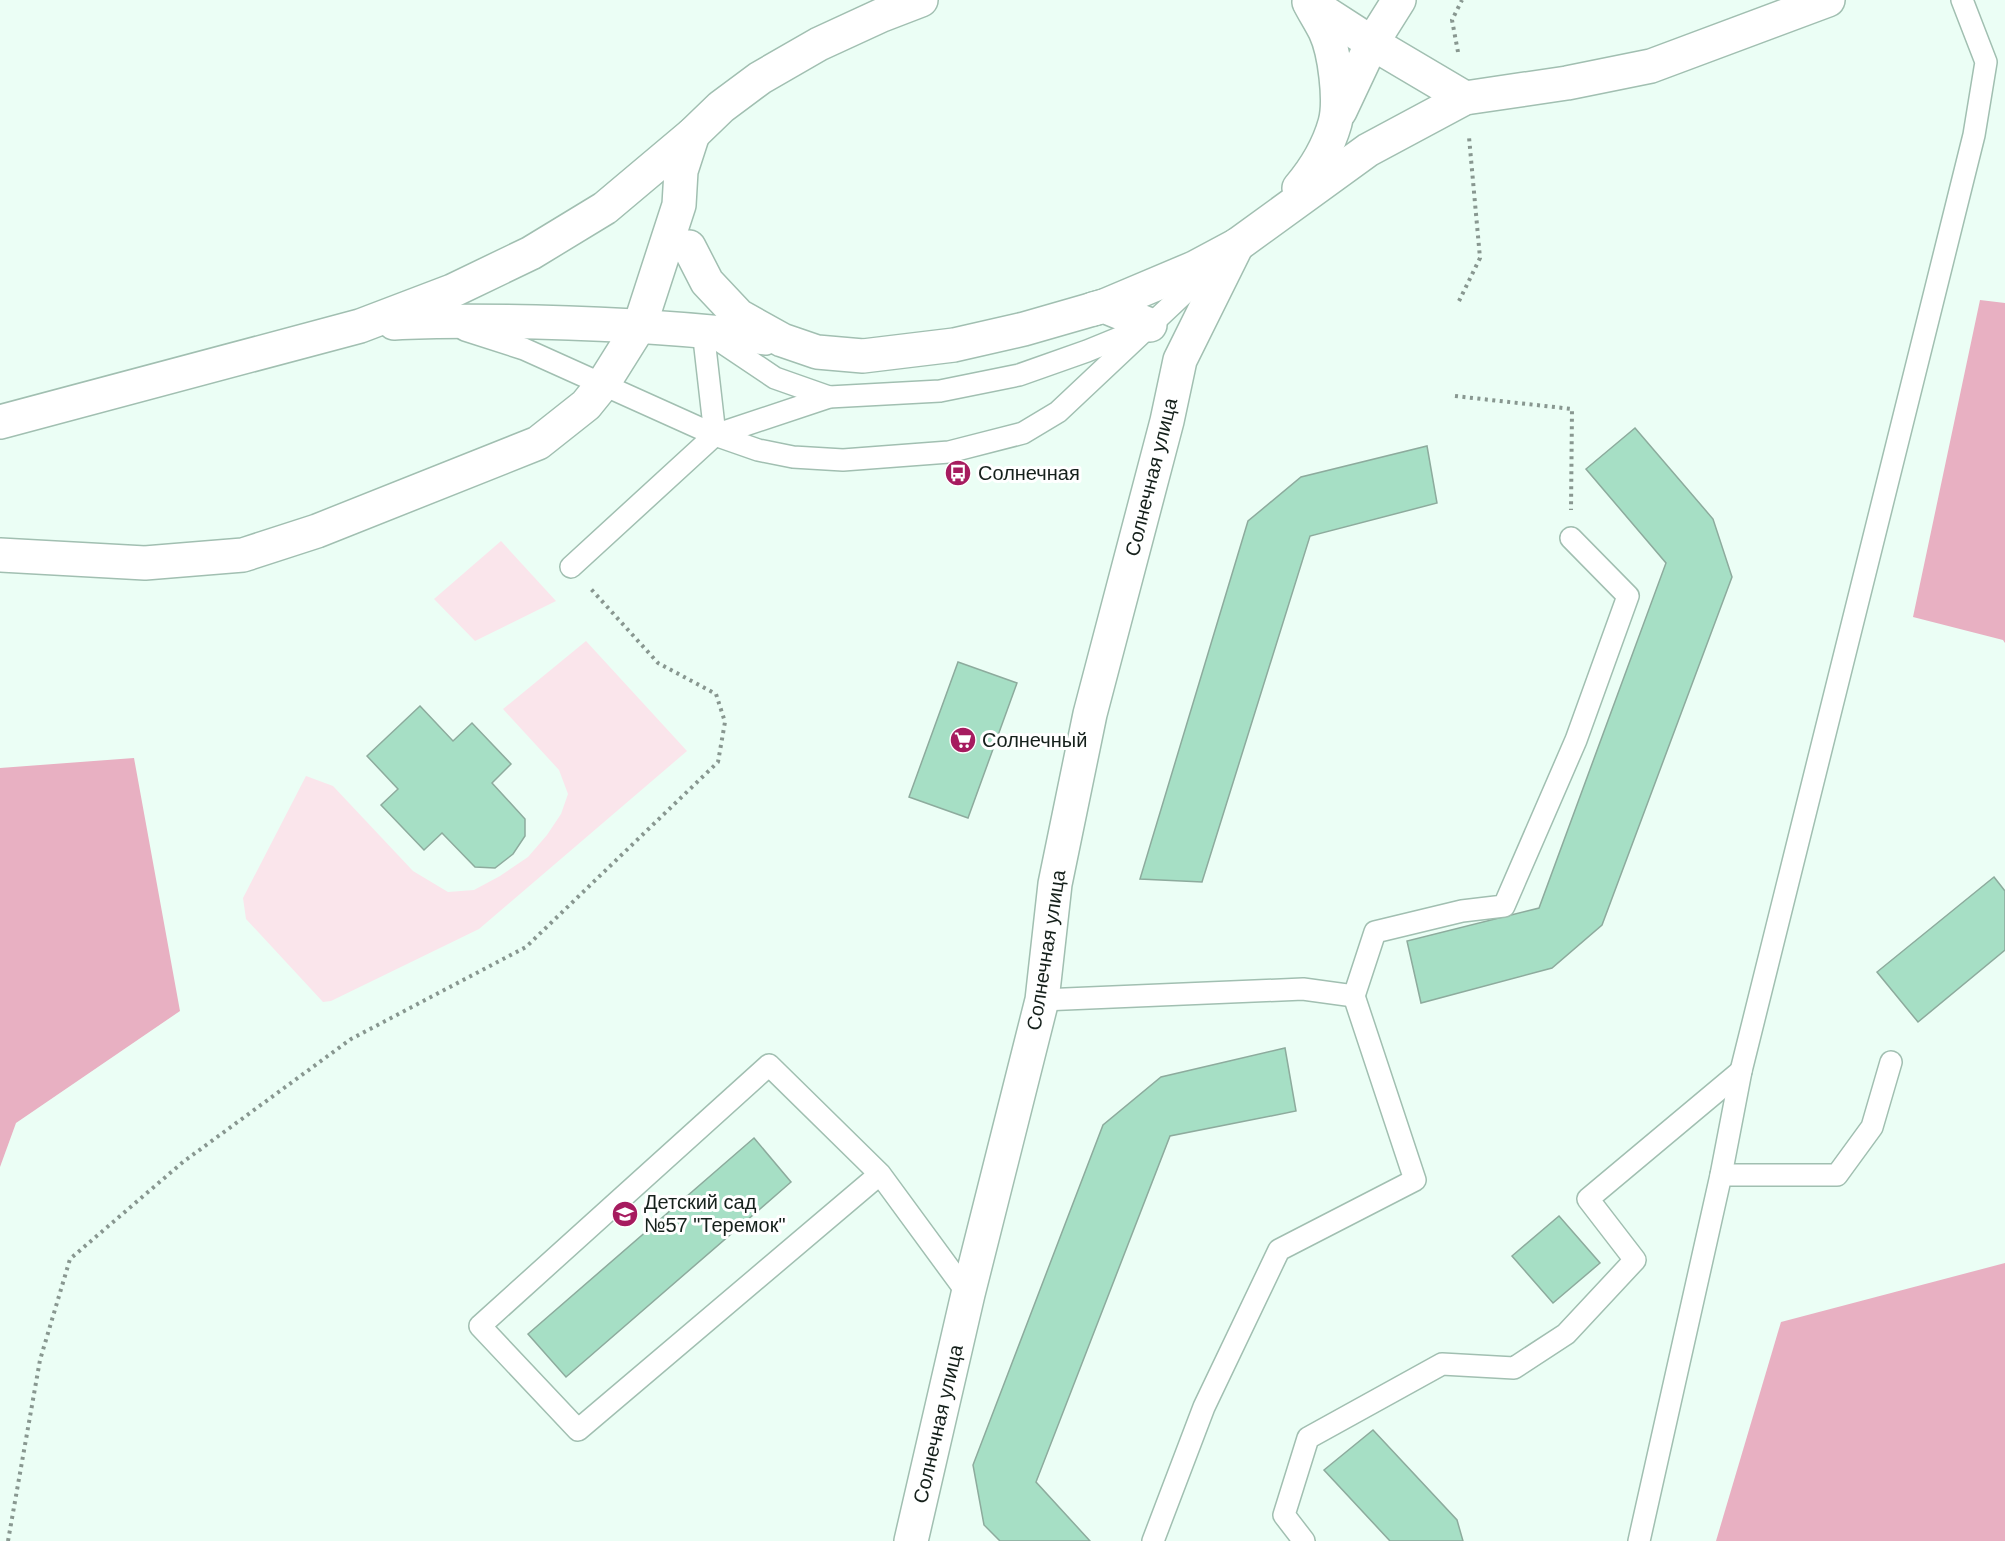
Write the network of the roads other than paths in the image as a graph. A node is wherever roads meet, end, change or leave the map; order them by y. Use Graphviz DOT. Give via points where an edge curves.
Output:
graph roads {
  1 [pos="921,0"];
  2 [pos="1399,0"];
  3 [pos="1828,0"];
  4 [pos="1962,0"];
  5 [pos="1308,1"];
  6 [pos="1372,43"];
  7 [pos="1465,98"];
  8 [pos="1336,121"];
  9 [pos="693,134"];
  10 [pos="679,205"];
  11 [pos="1266,223"];
  12 [pos="1237,245"];
  13 [pos="689,247"];
  14 [pos="1104,306"];
  15 [pos="436,320"];
  16 [pos="640,325"];
  17 [pos="1150,325"];
  18 [pos="360,326"];
  19 [pos="703,330"];
  20 [pos="782,340"];
  21 [pos="1180,360"];
  22 [pos="603,384"];
  23 [pos="829,397"];
  24 [pos="0,422"];
  25 [pos="715,435"];
  26 [pos="1571,538"];
  27 [pos="0,555"];
  28 [pos="571,567"];
  29 [pos="1354,996"];
  30 [pos="1042,1000"];
  31 [pos="1891,1062"];
  32 [pos="1741,1071"];
  33 [pos="880,1174"];
  34 [pos="1721,1175"];
  35 [pos="968,1294"];
  36 [pos="911,1541"];
  37 [pos="1153,1541"];
  38 [pos="1304,1541"];
  39 [pos="1639,1541"];
  1 -- 9 [label="main road" via="819,44 760,78"];
  2 -- 6 [label="main road"];
  3 -- 7 [label="main road" via="1652,66"];
  4 -- 32 [label="lane" via="1986,62 1974,135"];
  5 -- 6 [label="main road"];
  5 -- 8 [label="main road" via="1334,58"];
  6 -- 7 [label="main road"];
  6 -- 8 [label="main road"];
  7 -- 11 [label="main road" via="1368,150"];
  8 -- 11 [label="main road" via="1313,172"];
  9 -- 10 [label="main road" via="681,171"];
  9 -- 18 [label="main road" via="605,208 531,253 452,291"];
  10 -- 13 [label="main road"];
  10 -- 16 [label="main road"];
  11 -- 12 [label="main road"];
  12 -- 14 [label="main road"];
  12 -- 17 [label="lane"];
  12 -- 21 [label="main road, Солнечная улица"];
  13 -- 19 [label="main road"];
  13 -- 20 [label="main road" via="707,282 739,316"];
  14 -- 17 [label="main road"];
  14 -- 20 [label="main road" via="954,345 863,356 818,352"];
  15 -- 16 [label="main road"];
  15 -- 18 [label="main road"];
  15 -- 22 [label="lane" via="524,349"];
  16 -- 19 [label="main road"];
  16 -- 22 [label="main road"];
  17 -- 21 [label="main road"];
  17 -- 23 [label="lane" via="1019,375 940,392"];
  17 -- 25 [label="lane" via="1058,412 1023,433 950,452 843,460 793,457"];
  18 -- 24 [label="main road"];
  19 -- 20 [label="main road"];
  19 -- 23 [label="lane" via="775,378"];
  19 -- 25 [label="lane"];
  21 -- 30 [label="main road, Солнечная улица" via="1090,714 1055,884"];
  22 -- 25 [label="lane"];
  22 -- 27 [label="main road" via="586,405 537,443 317,531 243,555 145,563"];
  23 -- 25 [label="lane"];
  25 -- 28 [label="lane"];
  26 -- 29 [label="lane" via="1628,596 1576,740 1504,906 1462,910 1376,932"];
  29 -- 30 [label="lane" via="1303,989"];
  29 -- 37 [label="lane" via="1415,1180 1279,1250 1204,1407"];
  30 -- 35 [label="main road, Солнечная улица"];
  31 -- 34 [label="lane" via="1872,1127 1837,1175"];
  32 -- 34 [label="lane"];
  32 -- 38 [label="lane" via="1588,1199 1635,1260 1566,1334 1514,1368 1442,1364 1308,1438 1284,1515"];
  33 -- 33 [label="lane" via="578,1430 480,1326 769,1065"];
  33 -- 35 [label="lane"];
  34 -- 39 [label="lane"];
  35 -- 36 [label="main road, Солнечная улица"];
}
